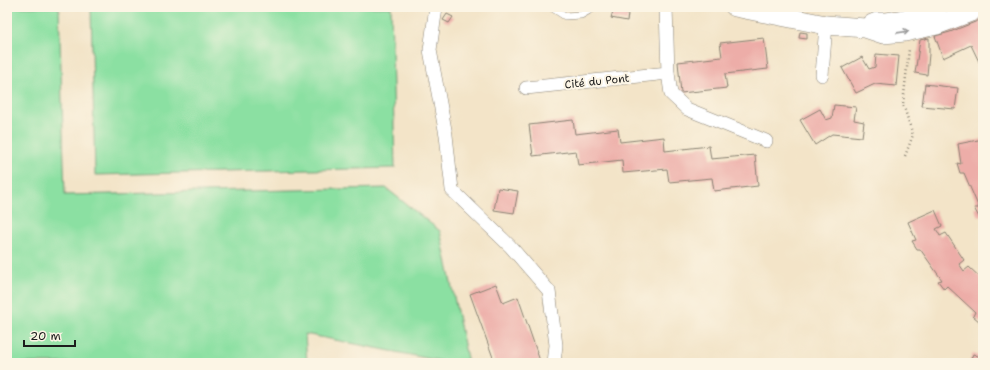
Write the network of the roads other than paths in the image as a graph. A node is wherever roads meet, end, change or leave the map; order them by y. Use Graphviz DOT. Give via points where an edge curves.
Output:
graph roads {
  1 [pos="436,7"];
  2 [pos="551,7"];
  3 [pos="595,7"];
  4 [pos="666,7"];
  5 [pos="736,7"];
  6 [pos="938,7"];
  7 [pos="975,7"];
  8 [pos="826,25"];
  9 [pos="865,28"];
  10 [pos="668,73"];
  11 [pos="822,76"];
  12 [pos="526,88"];
  13 [pos="766,141"];
  14 [pos="554,363"];
  1 -- 14 [label="street" via="430,50 446,135 452,190 510,246 550,291 556,345"];
  2 -- 3 [label="lane" via="565,16 581,15"];
  4 -- 10 [label="street"];
  5 -- 8 [label="main road"];
  6 -- 9 [label="main road" via="914,17 877,22"];
  9 -- 7 [label="main road, one-way" via="882,34 912,31 937,25 971,12"];
  8 -- 9 [label="main road"];
  8 -- 11 [label="street"];
  10 -- 12 [label="street, Cité du Pont"];
  10 -- 13 [label="street" via="671,94 687,109"];
}
